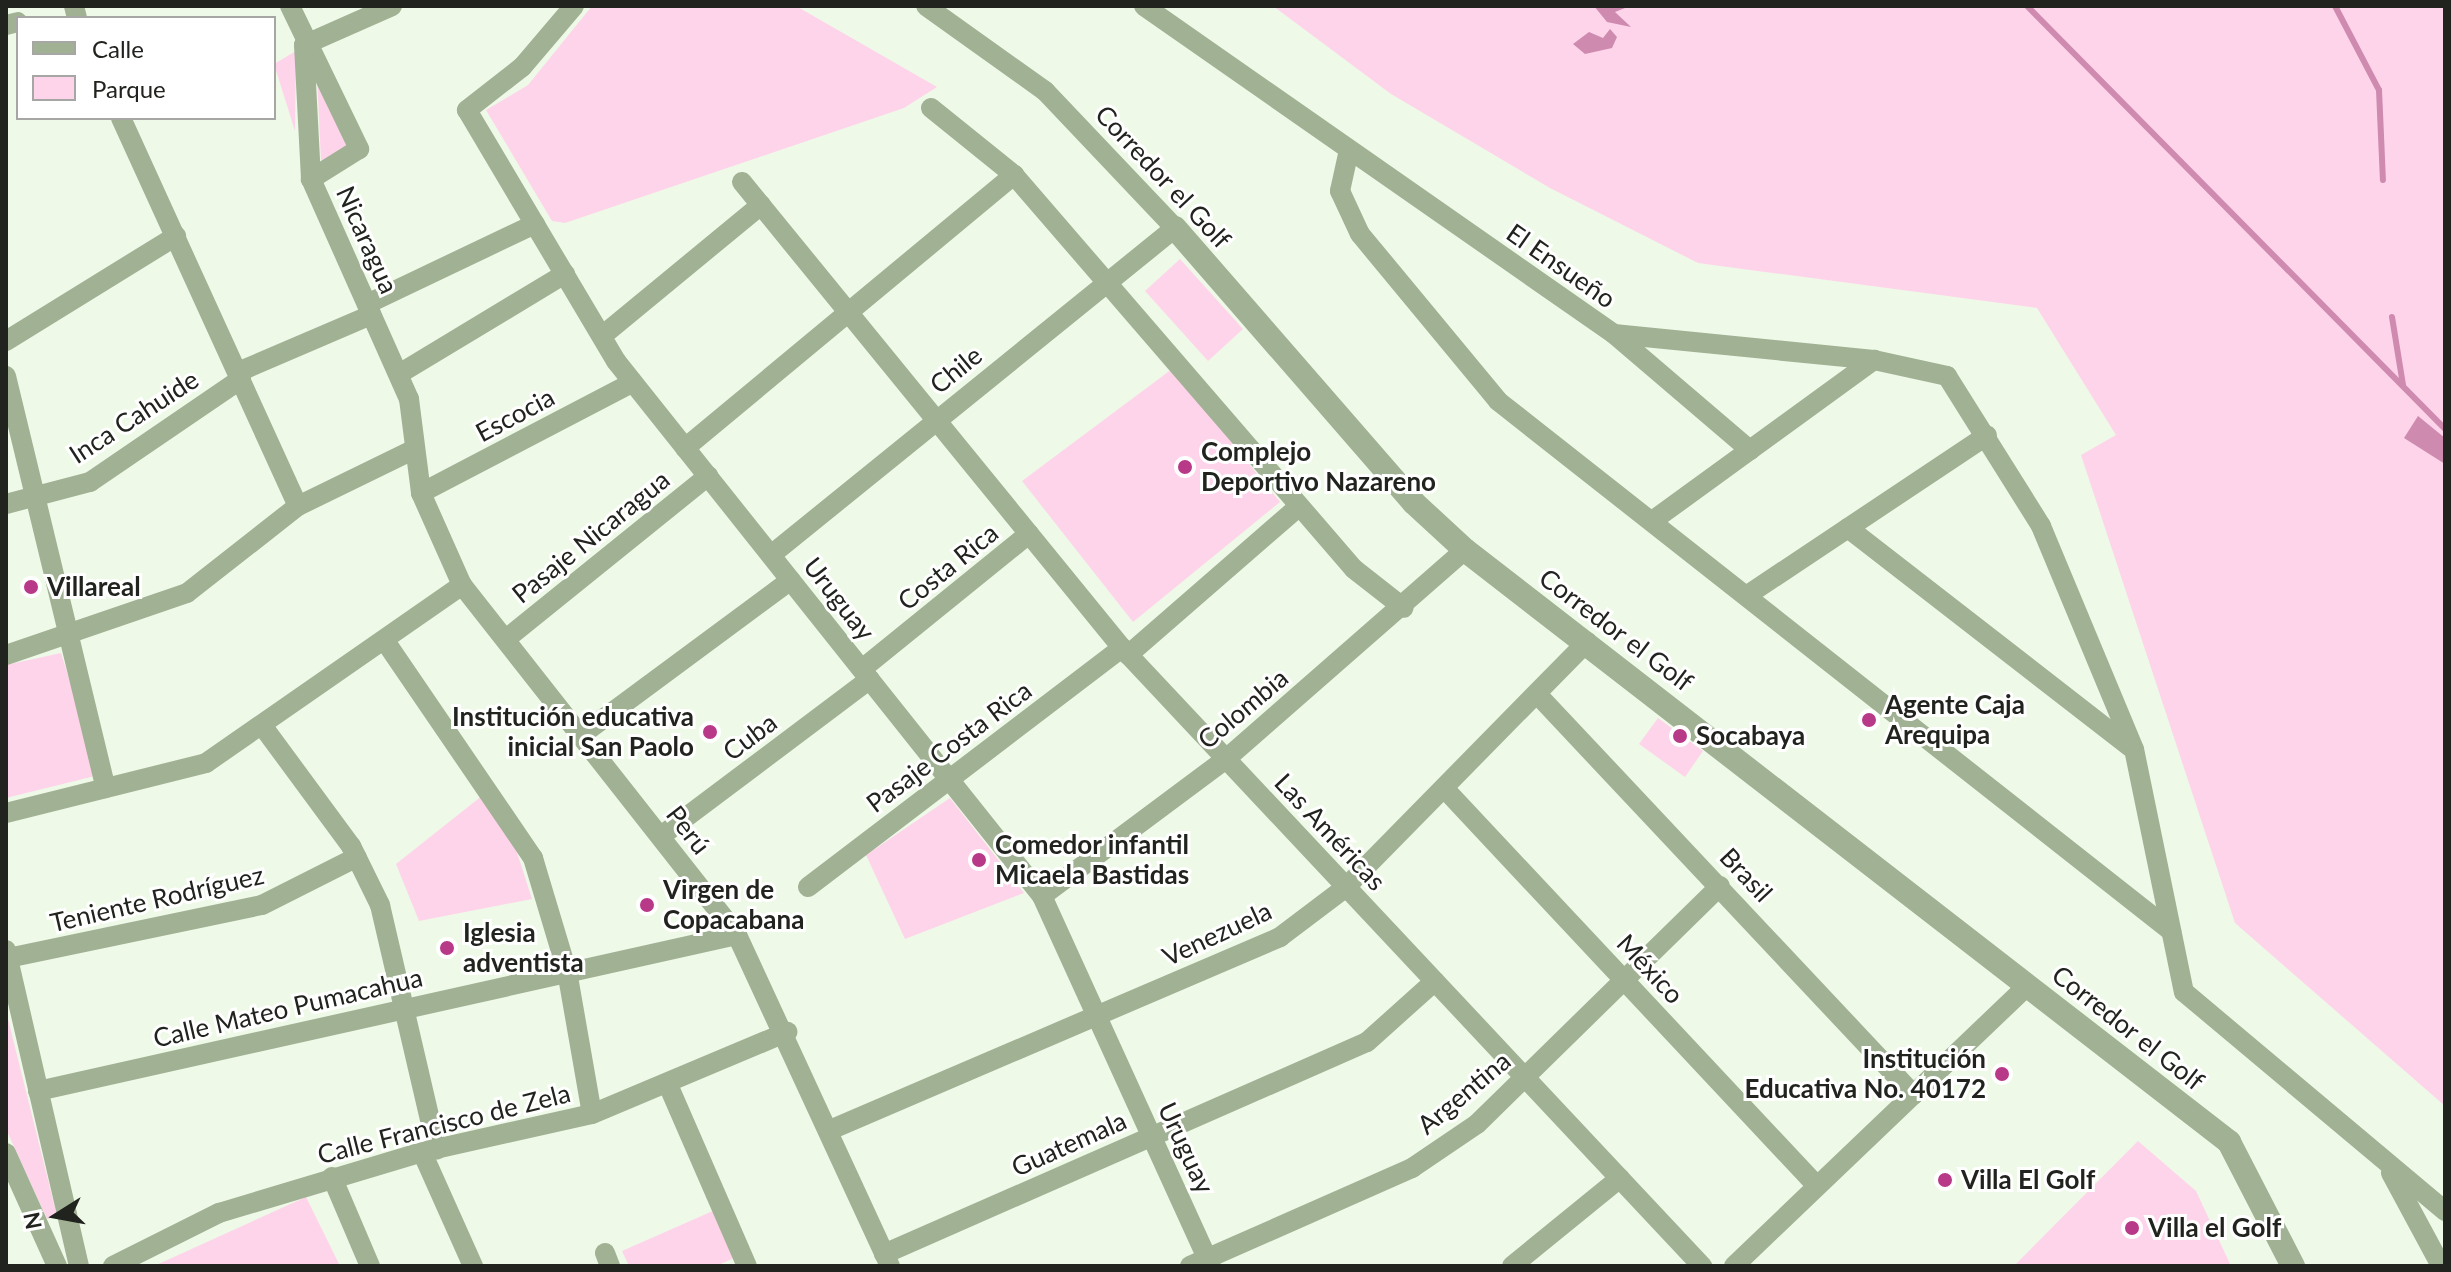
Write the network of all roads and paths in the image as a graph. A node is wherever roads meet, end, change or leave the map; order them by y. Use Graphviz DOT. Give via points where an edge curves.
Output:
graph roads {
  1 [pos="290,6"];
  2 [pos="392,6"];
  3 [pos="574,6"];
  4 [pos="926,6"];
  5 [pos="1144,6"];
  6 [pos="304,45"];
  7 [pos="931,108"];
  8 [pos="122,120"];
  9 [pos="1349,150"];
  10 [pos="1014,175"];
  11 [pos="311,179"];
  12 [pos="742,182"];
  13 [pos="761,205"];
  14 [pos="535,224"];
  15 [pos="1175,228"];
  16 [pos="176,236"];
  17 [pos="565,274"];
  18 [pos="1105,284"];
  19 [pos="369,309"];
  20 [pos="848,312"];
  21 [pos="1614,334"];
  22 [pos="602,336"];
  23 [pos="6,341"];
  24 [pos="1874,360"];
  25 [pos="399,374"];
  26 [pos="6,376"];
  27 [pos="239,376"];
  28 [pos="633,382"];
  29 [pos="935,420"];
  30 [pos="1987,435"];
  31 [pos="685,448"];
  32 [pos="415,449"];
  33 [pos="1750,450"];
  34 [pos="708,476"];
  35 [pos="421,493"];
  36 [pos="35,496"];
  37 [pos="6,504"];
  38 [pos="298,506"];
  39 [pos="1298,507"];
  40 [pos="1655,519"];
  41 [pos="1848,528"];
  42 [pos="1029,534"];
  43 [pos="1465,550"];
  44 [pos="771,555"];
  45 [pos="791,580"];
  46 [pos="462,585"];
  47 [pos="1749,594"];
  48 [pos="1404,608"];
  49 [pos="70,638"];
  50 [pos="506,639"];
  51 [pos="385,641"];
  52 [pos="1587,642"];
  53 [pos="1125,652"];
  54 [pos="6,655"];
  55 [pos="866,674"];
  56 [pos="1537,694"];
  57 [pos="264,728"];
  58 [pos="580,736"];
  59 [pos="2134,749"];
  60 [pos="1226,759"];
  61 [pos="950,779"];
  62 [pos="106,788"];
  63 [pos="1444,788"];
  64 [pos="6,813"];
  65 [pos="661,836"];
  66 [pos="357,857"];
  67 [pos="1720,886"];
  68 [pos="808,887"];
  69 [pos="1346,887"];
  70 [pos="1042,896"];
  71 [pos="2171,931"];
  72 [pos="737,935"];
  73 [pos="7,954"];
  74 [pos="567,971"];
  75 [pos="1624,980"];
  76 [pos="1435,981"];
  77 [pos="2027,986"];
  78 [pos="408,1007"];
  79 [pos="1097,1016"];
  80 [pos="787,1032"];
  81 [pos="1525,1077"];
  82 [pos="669,1087"];
  83 [pos="38,1091"];
  84 [pos="1914,1095"];
  85 [pos="592,1114"];
  86 [pos="830,1130"];
  87 [pos="1152,1136"];
  88 [pos="430,1150"];
  89 [pos="2380,1156"];
  90 [pos="7,1160"];
  91 [pos="332,1177"];
  92 [pos="1620,1178"];
  93 [pos="1817,1186"];
  94 [pos="2445,1211"];
  95 [pos="887,1260"];
  96 [pos="1203,1263"];
  97 [pos="57,1266"];
  98 [pos="79,1266"];
  99 [pos="113,1266"];
  100 [pos="370,1266"];
  101 [pos="473,1266"];
  102 [pos="747,1266"];
  103 [pos="1512,1266"];
  104 [pos="1702,1266"];
  105 [pos="1734,1266"];
  106 [pos="2293,1266"];
  107 [pos="2441,1266"];
  1 -- 6 [label="street"];
  2 -- 6 [label="street"];
  3 -- 14 [label="street, Uruguay" via="522,67 467,110"];
  4 -- 15 [label="street, Corredor el Golf" via="1045,91"];
  5 -- 9 [label="street, El Ensueño"];
  6 -- 11 [label="street, Nicaragua"];
  6 -- 11 [label="street" via="359,149"];
  7 -- 10 [label="street"];
  8 -- 16 [label="street"];
  9 -- 21 [label="street, El Ensueño"];
  9 -- 40 [label="street" via="1340,191 1360,234 1498,401"];
  10 -- 18 [label="street"];
  10 -- 20 [label="street"];
  11 -- 19 [label="street, Nicaragua"];
  12 -- 13 [label="street, Las Américas"];
  13 -- 20 [label="street, Las Américas"];
  13 -- 22 [label="street"];
  14 -- 17 [label="street, Uruguay"];
  14 -- 19 [label="street, Inca Cahuide"];
  15 -- 18 [label="street, Chile"];
  15 -- 43 [label="street, Corredor el Golf" via="1414,503"];
  16 -- 23 [label="street"];
  16 -- 27 [label="street"];
  17 -- 22 [label="street, Uruguay"];
  17 -- 25 [label="street"];
  18 -- 29 [label="street, Chile"];
  18 -- 39 [label="street"];
  19 -- 25 [label="street, Nicaragua"];
  19 -- 27 [label="street, Inca Cahuide"];
  20 -- 29 [label="street, Las Américas"];
  20 -- 31 [label="street"];
  21 -- 24 [label="street, El Ensueño"];
  21 -- 33 [label="street"];
  22 -- 28 [label="street, Uruguay"];
  24 -- 30 [label="street, El Ensueño" via="1947,376"];
  24 -- 33 [label="street"];
  25 -- 32 [label="street, Nicaragua"];
  26 -- 36 [label="street"];
  27 -- 36 [label="street, Inca Cahuide" via="90,482"];
  27 -- 38 [label="street"];
  28 -- 31 [label="street, Uruguay"];
  28 -- 35 [label="street, Escocia"];
  29 -- 42 [label="street, Las Américas"];
  29 -- 44 [label="street, Chile"];
  30 -- 41 [label="street"];
  30 -- 59 [label="street, El Ensueño" via="2041,526"];
  31 -- 34 [label="street, Uruguay"];
  32 -- 35 [label="street, Perú"];
  32 -- 38 [label="street"];
  33 -- 40 [label="street"];
  34 -- 44 [label="street, Uruguay"];
  34 -- 50 [label="street, Pasaje Nicaragua"];
  35 -- 46 [label="street, Perú"];
  36 -- 37 [label="street, Inca Cahuide"];
  36 -- 49 [label="street"];
  38 -- 49 [label="street" via="187,593"];
  39 -- 48 [label="street" via="1354,569"];
  39 -- 53 [label="street, Pasaje Costa Rica"];
  40 -- 47 [label="street"];
  41 -- 47 [label="street"];
  41 -- 59 [label="street"];
  42 -- 53 [label="street, Las Américas"];
  42 -- 55 [label="street, Costa Rica"];
  43 -- 48 [label="street, Colombia"];
  43 -- 52 [label="street, Corredor el Golf"];
  44 -- 45 [label="street, Uruguay"];
  45 -- 55 [label="street, Uruguay"];
  45 -- 58 [label="street"];
  46 -- 50 [label="street, Perú"];
  46 -- 51 [label="street"];
  47 -- 71 [label="street"];
  48 -- 60 [label="street, Colombia"];
  49 -- 54 [label="street"];
  49 -- 62 [label="street"];
  50 -- 58 [label="street, Perú"];
  51 -- 57 [label="street"];
  51 -- 74 [label="street" via="533,858"];
  52 -- 56 [label="street, Venezuela"];
  52 -- 77 [label="street, Corredor el Golf"];
  53 -- 60 [label="street, Las Américas"];
  53 -- 61 [label="street, Pasaje Costa Rica"];
  55 -- 61 [label="street, Uruguay"];
  55 -- 65 [label="street, Cuba"];
  56 -- 63 [label="street, Venezuela"];
  56 -- 67 [label="street, Brasil"];
  57 -- 62 [label="street" via="206,763"];
  57 -- 66 [label="street"];
  58 -- 65 [label="street, Perú"];
  59 -- 71 [label="street, El Ensueño"];
  60 -- 69 [label="street, Las Américas"];
  60 -- 70 [label="street, Colombia"];
  61 -- 68 [label="street, Pasaje Costa Rica"];
  61 -- 70 [label="street, Uruguay"];
  62 -- 64 [label="street"];
  63 -- 69 [label="street, Venezuela"];
  63 -- 75 [label="street, México"];
  65 -- 72 [label="street, Perú"];
  66 -- 73 [label="street, Teniente Rodríguez" via="262,905"];
  66 -- 78 [label="street" via="380,905"];
  67 -- 75 [label="street, Argentina"];
  67 -- 84 [label="street, Brasil"];
  69 -- 76 [label="street, Las Américas"];
  69 -- 79 [label="street, Venezuela" via="1280,937"];
  70 -- 79 [label="street, Uruguay"];
  71 -- 89 [label="street, El Ensueño" via="2192,1005"];
  72 -- 74 [label="street, Calle Mateo Pumacahua"];
  72 -- 80 [label="street, Perú"];
  73 -- 83 [label="street"];
  74 -- 78 [label="street, Calle Mateo Pumacahua"];
  74 -- 85 [label="street"];
  75 -- 81 [label="street, Argentina"];
  75 -- 93 [label="street, México"];
  76 -- 81 [label="street, Las Américas"];
  76 -- 87 [label="street, Guatemala" via="1367,1042"];
  77 -- 84 [label="street"];
  77 -- 106 [label="street, Corredor el Golf" via="2229,1142"];
  78 -- 83 [label="street, Calle Mateo Pumacahua"];
  78 -- 88 [label="street"];
  79 -- 86 [label="street, Venezuela"];
  79 -- 87 [label="street, Uruguay"];
  80 -- 82 [label="street, Calle Francisco de Zela"];
  80 -- 86 [label="street, Perú"];
  81 -- 92 [label="street, Las Américas"];
  81 -- 96 [label="street, Argentina" via="1477,1124 1412,1168"];
  82 -- 85 [label="street, Calle Francisco de Zela"];
  82 -- 102 [label="street"];
  83 -- 98 [label="street"];
  84 -- 93 [label="street"];
  85 -- 88 [label="street, Calle Francisco de Zela"];
  86 -- 95 [label="street, Perú"];
  87 -- 95 [label="street, Guatemala"];
  87 -- 96 [label="street, Uruguay"];
  88 -- 91 [label="street, Calle Francisco de Zela"];
  88 -- 101 [label="street"];
  89 -- 94 [label="street, El Ensueño"];
  89 -- 107 [label="street"];
  90 -- 97 [label="street"];
  91 -- 99 [label="street, Calle Francisco de Zela" via="219,1213"];
  91 -- 100 [label="street"];
  92 -- 103 [label="street"];
  92 -- 104 [label="street, Las Américas"];
  93 -- 105 [label="street"];
}
